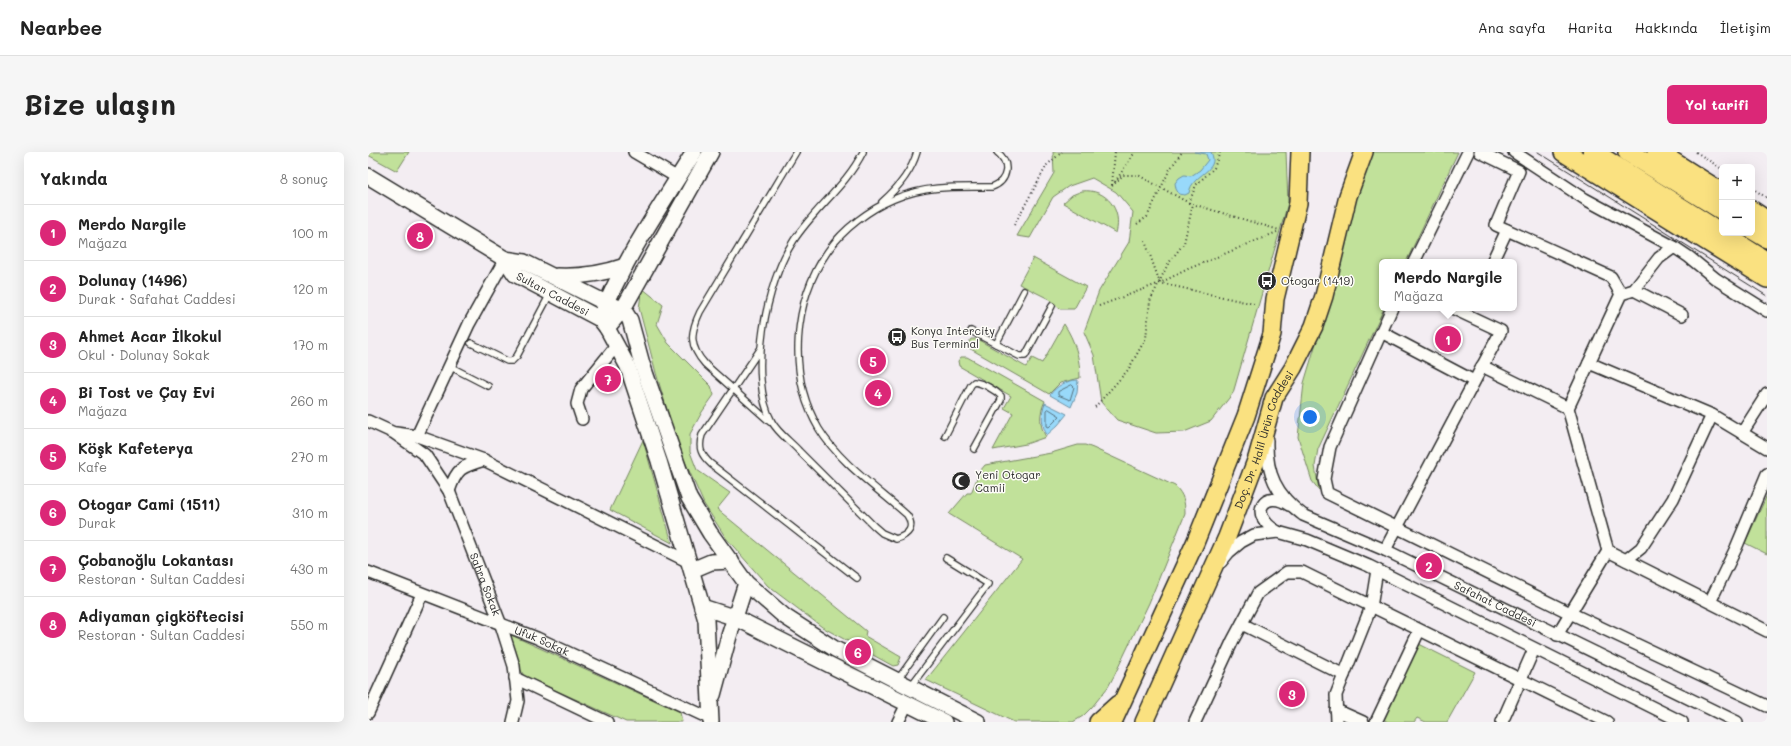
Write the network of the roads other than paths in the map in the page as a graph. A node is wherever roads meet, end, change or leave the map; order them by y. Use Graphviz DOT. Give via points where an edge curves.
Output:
graph roads {
  1 [pos="634,152"];
  2 [pos="694,152"];
  3 [pos="711,152"];
  4 [pos="796,152"];
  5 [pos="864,152"];
  6 [pos="917,152"];
  7 [pos="997,152"];
  8 [pos="1300,152"];
  9 [pos="1364,152"];
  10 [pos="1468,152"];
  11 [pos="1480,152"];
  12 [pos="1514,152"];
  13 [pos="1564,152"];
  14 [pos="1593,152"];
  15 [pos="1628,152"];
  16 [pos="1657,152"];
  17 [pos="1494,155"];
  18 [pos="368,177"];
  19 [pos="678,178"];
  20 [pos="1719,191"];
  21 [pos="1719,208"];
  22 [pos="871,212"];
  23 [pos="1755,213"];
  24 [pos="1767,221"];
  25 [pos="1507,230"];
  26 [pos="1755,231"];
  27 [pos="1767,238"];
  28 [pos="1674,247"];
  29 [pos="505,259"];
  30 [pos="1415,259"];
  31 [pos="1493,259"];
  32 [pos="1767,262"];
  33 [pos="625,266"];
  34 [pos="552,276"];
  35 [pos="1767,278"];
  36 [pos="1634,290"];
  37 [pos="1024,291"];
  38 [pos="550,294"];
  39 [pos="1621,294"];
  40 [pos="606,303"];
  41 [pos="1052,306"];
  42 [pos="623,309"];
  43 [pos="1391,311"];
  44 [pos="1767,311"];
  45 [pos="1470,312"];
  46 [pos="1682,315"];
  47 [pos="603,324"];
  48 [pos="971,331"];
  49 [pos="1381,332"];
  50 [pos="471,343"];
  51 [pos="996,344"];
  52 [pos="616,346"];
  53 [pos="761,348"];
  54 [pos="1590,363"];
  55 [pos="449,366"];
  56 [pos="1482,366"];
  57 [pos="1474,381"];
  58 [pos="488,386"];
  59 [pos="733,389"];
  60 [pos="1767,394"];
  61 [pos="1568,408"];
  62 [pos="1712,415"];
  63 [pos="582,419"];
  64 [pos="368,421"];
  65 [pos="1267,422"];
  66 [pos="773,424"];
  67 [pos="394,433"];
  68 [pos="1742,433"];
  69 [pos="417,436"];
  70 [pos="945,436"];
  71 [pos="1767,448"];
  72 [pos="974,450"];
  73 [pos="484,460"];
  74 [pos="1767,474"];
  75 [pos="449,491"];
  76 [pos="1294,509"];
  77 [pos="1397,527"];
  78 [pos="1278,532"];
  79 [pos="1385,550"];
  80 [pos="1608,551"];
  81 [pos="946,558"];
  82 [pos="1626,560"];
  83 [pos="731,561"];
  84 [pos="690,566"];
  85 [pos="1214,570"];
  86 [pos="1377,570"];
  87 [pos="368,572"];
  88 [pos="856,578"];
  89 [pos="746,583"];
  90 [pos="422,594"];
  91 [pos="1710,602"];
  92 [pos="702,607"];
  93 [pos="1371,607"];
  94 [pos="1570,613"];
  95 [pos="943,617"];
  96 [pos="736,618"];
  97 [pos="1242,624"];
  98 [pos="501,625"];
  99 [pos="1419,631"];
  100 [pos="1767,631"];
  101 [pos="1557,634"];
  102 [pos="1534,649"];
  103 [pos="1344,675"];
  104 [pos="516,678"];
  105 [pos="1520,680"];
  106 [pos="903,684"];
  107 [pos="1128,692"];
  108 [pos="908,702"];
  109 [pos="1767,704"];
  110 [pos="1336,710"];
  111 [pos="368,713"];
  112 [pos="711,715"];
  113 [pos="512,722"];
  114 [pos="607,722"];
  115 [pos="898,722"];
  116 [pos="944,722"];
  117 [pos="978,722"];
  118 [pos="1098,722"];
  119 [pos="1113,722"];
  120 [pos="1124,722"];
  121 [pos="1144,722"];
  122 [pos="1195,722"];
  123 [pos="1337,722"];
  124 [pos="1363,722"];
  125 [pos="1376,722"];
  126 [pos="1502,722"];
  127 [pos="1607,722"];
  128 [pos="1682,722"];
  129 [pos="1737,722"];
  1 -- 19 [label="street"];
  2 -- 19 [label="street"];
  3 -- 42 [label="street"];
  4 -- 59 [label="lane" via="695,322 692,333 692,345 697,355"];
  5 -- 53 [label="lane" via="854,170 805,225 785,255 772,290"];
  6 -- 22 [label="lane" via="906,177"];
  7 -- 22 [label="lane" via="1004,158 1007,169 998,185 950,186 919,191 892,200"];
  8 -- 107 [label="main road" via="1298,203 1275,299 1272,334 1246,416 1196,543"];
  9 -- 65 [label="main road, Doç. Dr. Halil Ürün Caddesi" via="1348,196 1324,296 1314,326 1293,368 1274,398"];
  10 -- 30 [label="street"];
  11 -- 17 [label="street"];
  12 -- 28 [label="street" via="1585,199"];
  13 -- 35 [label="highway"];
  14 -- 32 [label="highway"];
  15 -- 21 [label="highway"];
  16 -- 20 [label="highway"];
  17 -- 25 [label="street" via="1519,171 1496,225"];
  18 -- 29 [label="street, Sultan Caddesi"];
  19 -- 33 [label="street"];
  22 -- 66 [label="lane" via="828,250 815,274 805,300 800,324 799,370 811,414 826,440 845,461 907,514 911,520 909,532 896,539 882,533"];
  23 -- 24 [label="highway"];
  25 -- 31 [label="street"];
  25 -- 39 [label="street" via="1611,277"];
  26 -- 27 [label="highway"];
  28 -- 36 [label="street" via="1659,258"];
  28 -- 44 [label="street" via="1716,279"];
  29 -- 34 [label="street" via="524,262"];
  29 -- 38 [label="street, Sultan Caddesi" via="515,274"];
  29 -- 55 [label="street"];
  33 -- 34 [label="street" via="582,277"];
  33 -- 40 [label="street"];
  34 -- 40 [label="street"];
  36 -- 39 [label="street"];
  36 -- 46 [label="street"];
  37 -- 51 [label="lane"];
  38 -- 47 [label="street, Sultan Caddesi"];
  38 -- 50 [label="lane" via="512,361 507,361"];
  39 -- 54 [label="street"];
  40 -- 42 [label="street"];
  40 -- 47 [label="street"];
  41 -- 51 [label="lane" via="1025,356 1019,356"];
  42 -- 47 [label="street"];
  42 -- 83 [label="street" via="630,320 642,364 689,498"];
  43 -- 49 [label="street"];
  45 -- 56 [label="street" via="1500,331"];
  47 -- 52 [label="street"];
  48 -- 51 [label="lane"];
  49 -- 57 [label="street"];
  49 -- 77 [label="street" via="1330,447 1324,478 1327,492"];
  52 -- 63 [label="street" via="581,389 577,404"];
  52 -- 84 [label="street" via="627,365"];
  53 -- 59 [label="lane"];
  53 -- 66 [label="lane" via="762,395"];
  54 -- 61 [label="street"];
  54 -- 62 [label="street"];
  55 -- 58 [label="lane"];
  55 -- 69 [label="street"];
  56 -- 57 [label="street"];
  56 -- 61 [label="street"];
  57 -- 77 [label="street"];
  59 -- 66 [label="lane"];
  59 -- 88 [label="lane" via="702,434 700,450 704,458"];
  60 -- 68 [label="street"];
  61 -- 80 [label="street"];
  62 -- 68 [label="street"];
  62 -- 82 [label="street" via="1673,499 1641,548"];
  64 -- 67 [label="street"];
  65 -- 76 [label="street, Safahat Caddesi" via="1269,471 1274,484"];
  65 -- 85 [label="main road, Doç. Dr. Halil Ürün Caddesi" via="1243,497"];
  67 -- 69 [label="street"];
  67 -- 75 [label="street, Sahra Sokak" via="425,455"];
  68 -- 71 [label="street"];
  69 -- 73 [label="street"];
  70 -- 72 [label="lane" via="971,385 978,382 997,392 1001,400"];
  73 -- 75 [label="street" via="469,465 455,474"];
  73 -- 84 [label="street"];
  74 -- 91 [label="street"];
  75 -- 98 [label="street, Sahra Sokak"];
  76 -- 78 [label="street" via="1280,500 1266,502 1261,515 1264,523"];
  76 -- 79 [label="street, Safahat Caddesi" via="1314,521"];
  77 -- 79 [label="street"];
  77 -- 94 [label="street"];
  78 -- 85 [label="street, Safahat Caddesi" via="1254,535 1242,542 1229,552"];
  78 -- 86 [label="street, Safahat Caddesi" via="1306,540"];
  79 -- 101 [label="street, Safahat Caddesi"];
  80 -- 82 [label="street"];
  80 -- 94 [label="street"];
  81 -- 106 [label="lane" via="988,584"];
  82 -- 91 [label="street"];
  83 -- 84 [label="street"];
  83 -- 89 [label="street"];
  84 -- 92 [label="street"];
  85 -- 121 [label="main road, Doç. Dr. Halil Ürün Caddesi"];
  86 -- 93 [label="street"];
  86 -- 102 [label="street, Safahat Caddesi"];
  87 -- 90 [label="street, Ufuk Sokak"];
  89 -- 96 [label="street"];
  89 -- 106 [label="street" via="784,616 835,649"];
  90 -- 98 [label="street, Ufuk Sokak"];
  90 -- 111 [label="street"];
  91 -- 100 [label="street"];
  92 -- 96 [label="street"];
  92 -- 112 [label="street" via="706,620"];
  93 -- 97 [label="street" via="1302,572 1287,572 1258,593"];
  93 -- 99 [label="street"];
  93 -- 103 [label="street"];
  94 -- 101 [label="street"];
  94 -- 109 [label="street"];
  95 -- 106 [label="lane"];
  96 -- 108 [label="street"];
  96 -- 112 [label="street" via="729,636"];
  97 -- 103 [label="street"];
  97 -- 122 [label="street"];
  98 -- 104 [label="street, Sahra Sokak"];
  98 -- 112 [label="street, Ufuk Sokak" via="537,638"];
  99 -- 105 [label="street"];
  99 -- 125 [label="street"];
  101 -- 129 [label="street, Safahat Caddesi"];
  102 -- 105 [label="street"];
  102 -- 128 [label="street, Safahat Caddesi"];
  103 -- 110 [label="street" via="1336,695"];
  104 -- 113 [label="street, Sahra Sokak" via="518,701"];
  104 -- 114 [label="street"];
  105 -- 126 [label="street"];
  105 -- 127 [label="street"];
  106 -- 117 [label="street"];
  107 -- 118 [label="main road"];
  107 -- 119 [label="main road"];
  107 -- 120 [label="main road" via="1129,708"];
  108 -- 115 [label="street"];
  108 -- 116 [label="street"];
  110 -- 123 [label="street"];
  110 -- 124 [label="street"];
}
